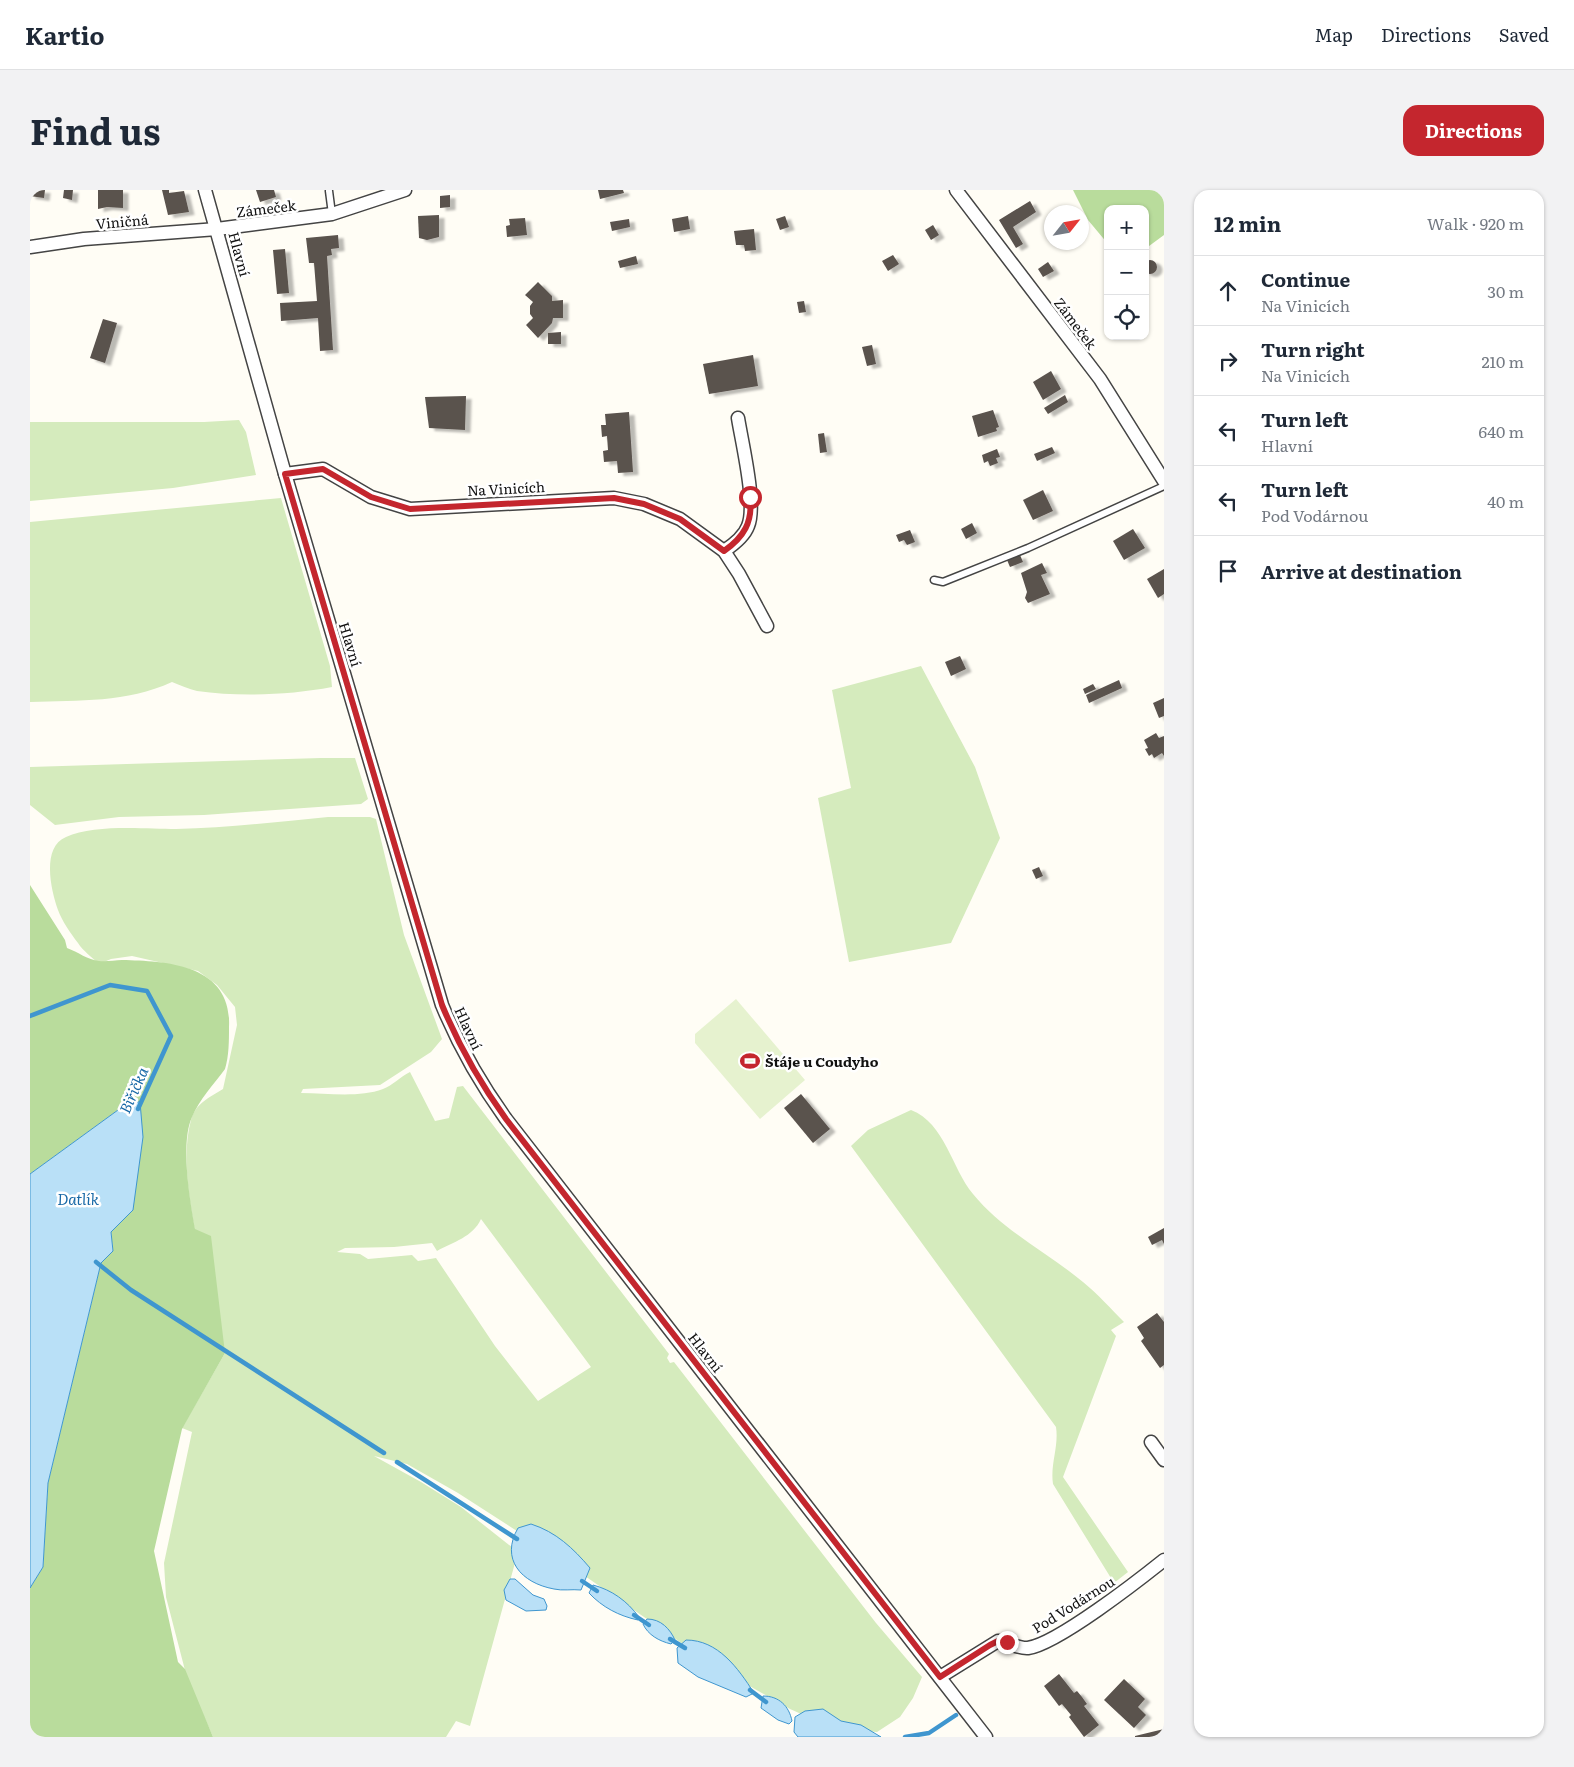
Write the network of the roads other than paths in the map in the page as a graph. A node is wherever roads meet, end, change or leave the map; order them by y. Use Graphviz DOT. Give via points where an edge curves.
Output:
graph roads {
  1 [pos="205,190"];
  2 [pos="405,190"];
  3 [pos="956,190"];
  4 [pos="330,191"];
  5 [pos="332,214"];
  6 [pos="217,229"];
  7 [pos="30,247"];
  8 [pos="738,418"];
  9 [pos="285,474"];
  10 [pos="1164,481"];
  11 [pos="1164,486"];
  12 [pos="724,551"];
  13 [pos="934,583"];
  14 [pos="767,626"];
  15 [pos="1152,1442"];
  16 [pos="1164,1460"];
  17 [pos="1164,1560"];
  18 [pos="940,1677"];
  19 [pos="986,1737"];
  1 -- 6 [label="street, Hlavní"];
  2 -- 5 [label="street, Zámeček"];
  3 -- 10 [label="street, Zámeček" via="1100,379"];
  4 -- 5 [label="lane"];
  5 -- 6 [label="street, Zámeček"];
  6 -- 7 [label="street, Viničná"];
  6 -- 9 [label="street, Hlavní"];
  8 -- 12 [label="street" via="752,512 748,528 735,544"];
  9 -- 12 [label="street, Na Vinicích" via="323,469 371,497 410,509 614,498 644,504 680,519"];
  9 -- 18 [label="street, Hlavní" via="442,1005 474,1072 506,1119"];
  11 -- 13 [label="lane" via="1028,548"];
  12 -- 14 [label="street, Na Vinicích"];
  15 -- 16 [label="street"];
  17 -- 18 [label="street, Pod Vodárnou" via="1049,1639 1029,1648 998,1641"];
  18 -- 19 [label="street, Hlavní"];
}
